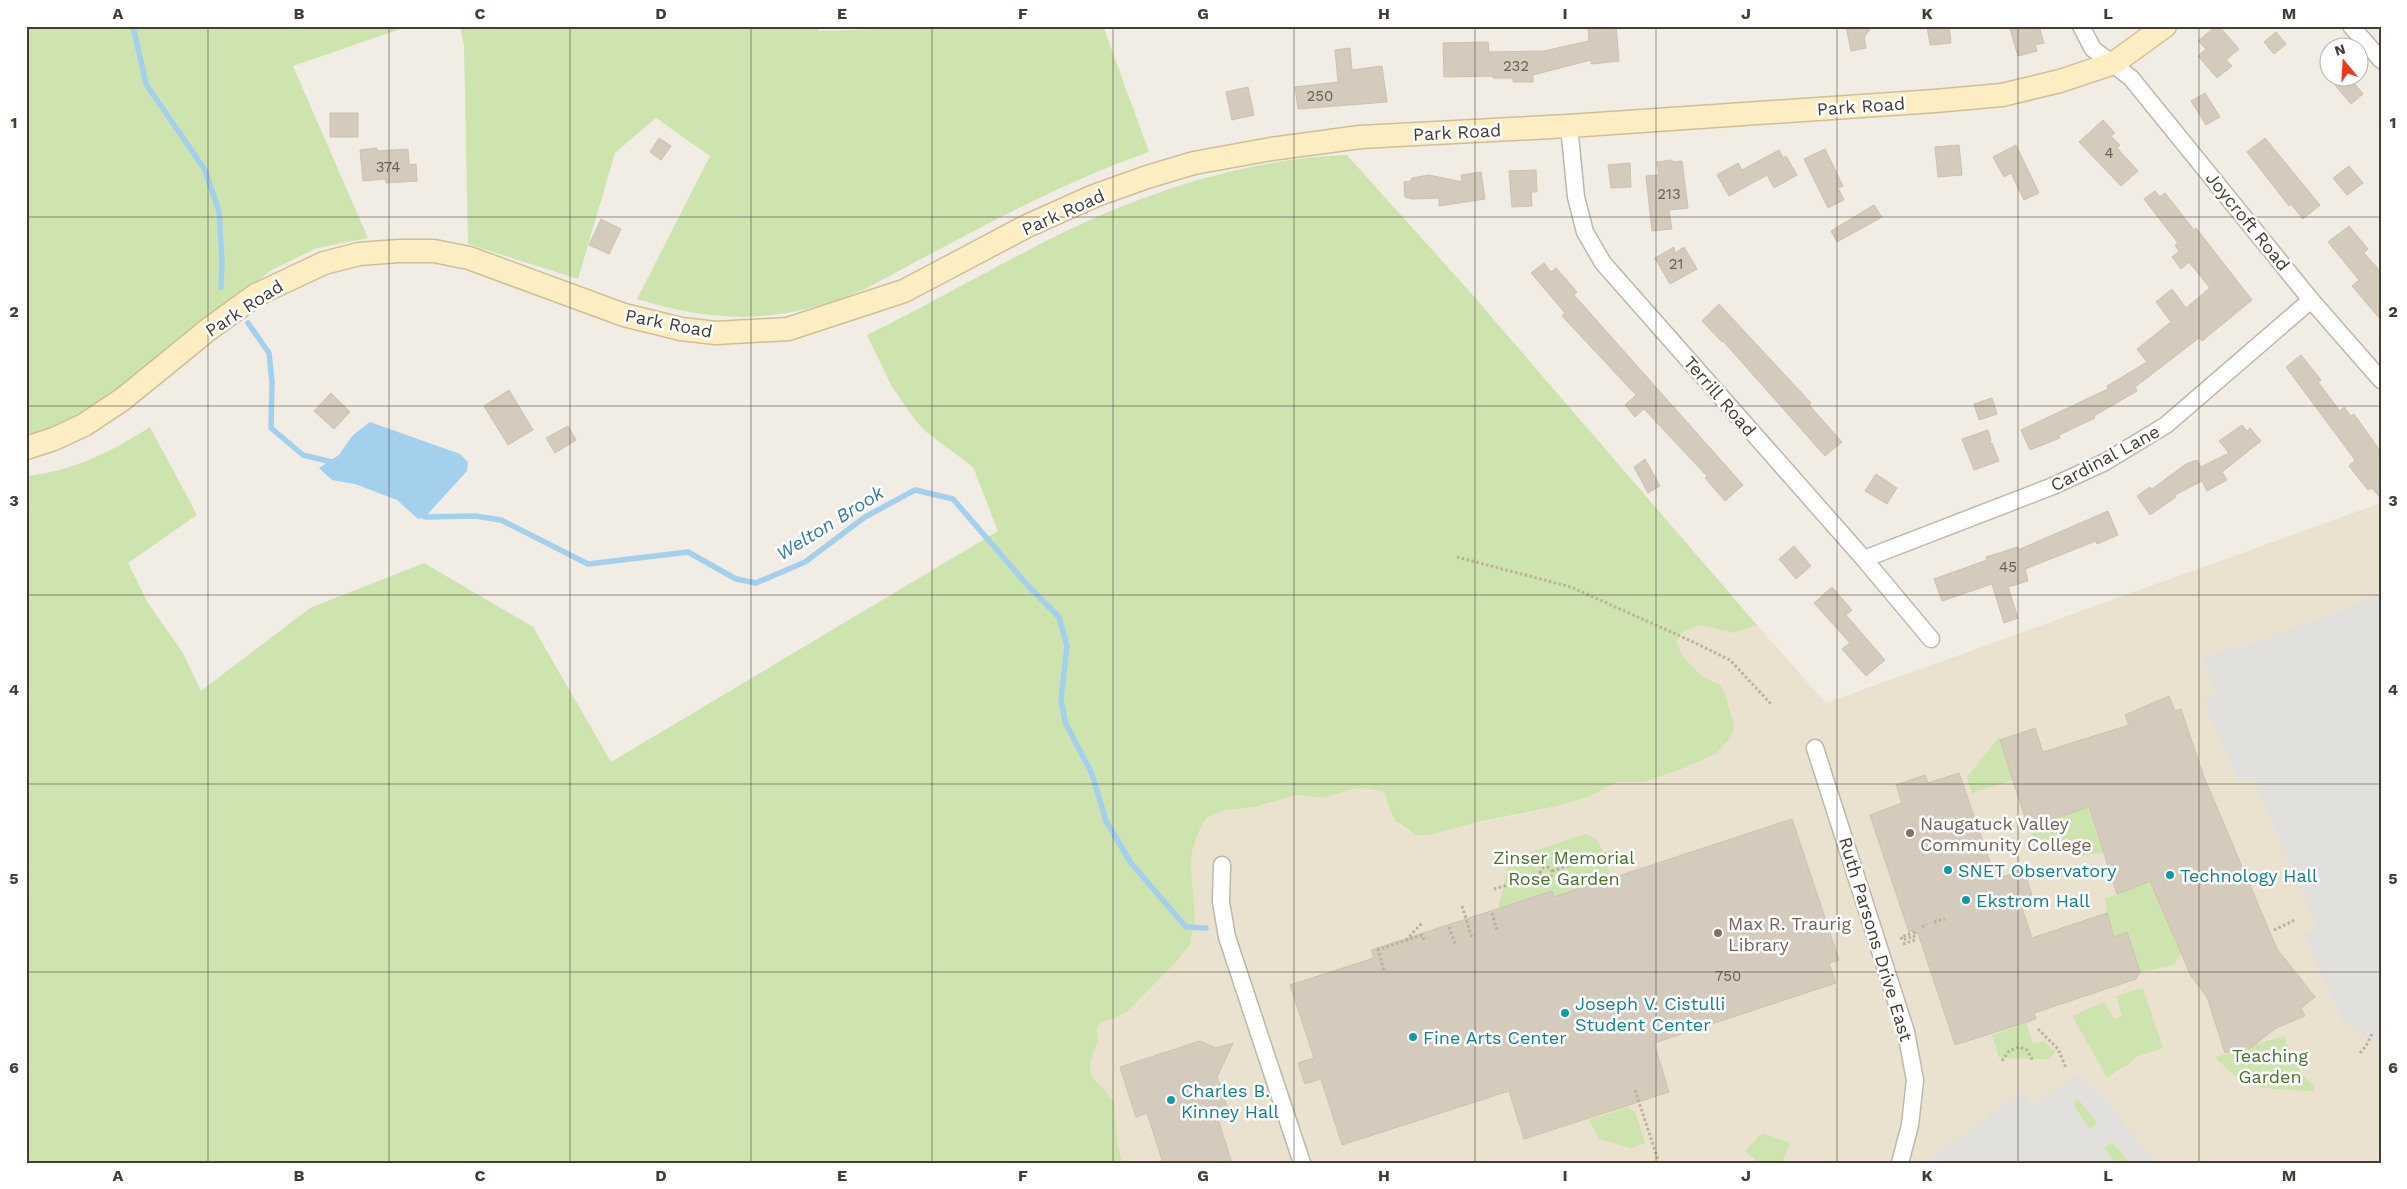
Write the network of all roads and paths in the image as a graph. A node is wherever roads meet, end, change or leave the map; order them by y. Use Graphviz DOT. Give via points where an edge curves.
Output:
graph roads {
  1 [pos="2081,26"];
  2 [pos="2165,26"];
  3 [pos="2351,26"];
  4 [pos="2381,60"];
  5 [pos="2114,63"];
  6 [pos="1569,126"];
  7 [pos="2311,300"];
  8 [pos="2381,380"];
  9 [pos="26,448"];
  10 [pos="1457,557"];
  11 [pos="1864,559"];
  12 [pos="1931,639"];
  13 [pos="1770,704"];
  14 [pos="1814,748"];
  15 [pos="1608,853"];
  16 [pos="1222,865"];
  17 [pos="1552,871"];
  18 [pos="1540,874"];
  19 [pos="1494,889"];
  20 [pos="1462,906"];
  21 [pos="1492,913"];
  22 [pos="1945,919"];
  23 [pos="2295,920"];
  24 [pos="1934,922"];
  25 [pos="1422,923"];
  26 [pos="1927,924"];
  27 [pos="1449,927"];
  28 [pos="1922,927"];
  29 [pos="1498,930"];
  30 [pos="2274,930"];
  31 [pos="1915,932"];
  32 [pos="1472,938"];
  33 [pos="1424,940"];
  34 [pos="1404,942"];
  35 [pos="1455,944"];
  36 [pos="1903,944"];
  37 [pos="1384,970"];
  38 [pos="2038,1029"];
  39 [pos="2373,1032"];
  40 [pos="2360,1053"];
  41 [pos="2002,1061"];
  42 [pos="2033,1061"];
  43 [pos="2066,1068"];
  44 [pos="1635,1090"];
  45 [pos="1302,1163"];
  46 [pos="1659,1163"];
  47 [pos="1900,1163"];
  1 -- 5 [label="street, Joycroft Road" via="2093,49"];
  2 -- 5 [label="main road, Park Road"];
  3 -- 4 [label="street"];
  5 -- 6 [label="main road, Park Road" via="2002,95"];
  5 -- 7 [label="street, Joycroft Road" via="2132,78"];
  6 -- 9 [label="main road, Park Road" via="1360,137 1194,163 1094,196 1027,226 904,291 788,329 716,333 681,329 624,315 469,258 434,251 360,254 324,263 256,295 123,399 84,425"];
  6 -- 11 [label="street, Terrill Road" via="1576,197 1585,232 1603,263"];
  7 -- 8 [label="street, Joycroft Road"];
  7 -- 11 [label="street, Cardinal Lane" via="2166,425 2106,462"];
  10 -- 13 [label="path" via="1571,587 1689,640 1730,660"];
  11 -- 12 [label="street, Terrill Road"];
  14 -- 47 [label="street, Ruth Parsons Drive East" via="1908,1040 1915,1080 1910,1125"];
  15 -- 17 [label="path"];
  16 -- 45 [label="street" via="1221,902 1227,937"];
  17 -- 18 [label="path" via="1544,868"];
  17 -- 18 [label="path" via="1549,879 1542,878"];
  18 -- 19 [label="path"];
  20 -- 32 [label="path"];
  21 -- 29 [label="path"];
  22 -- 24 [label="path"];
  23 -- 30 [label="path"];
  25 -- 34 [label="path"];
  26 -- 28 [label="path"];
  27 -- 35 [label="path"];
  31 -- 36 [label="path" via="1901,937 1902,940 1914,936 1915,940"];
  33 -- 34 [label="path" via="1422,935"];
  34 -- 37 [label="path" via="1378,950"];
  38 -- 43 [label="path" via="2058,1050"];
  39 -- 40 [label="path"];
  41 -- 42 [label="path" via="2009,1051 2018,1047 2026,1050"];
  44 -- 46 [label="path"];
}
